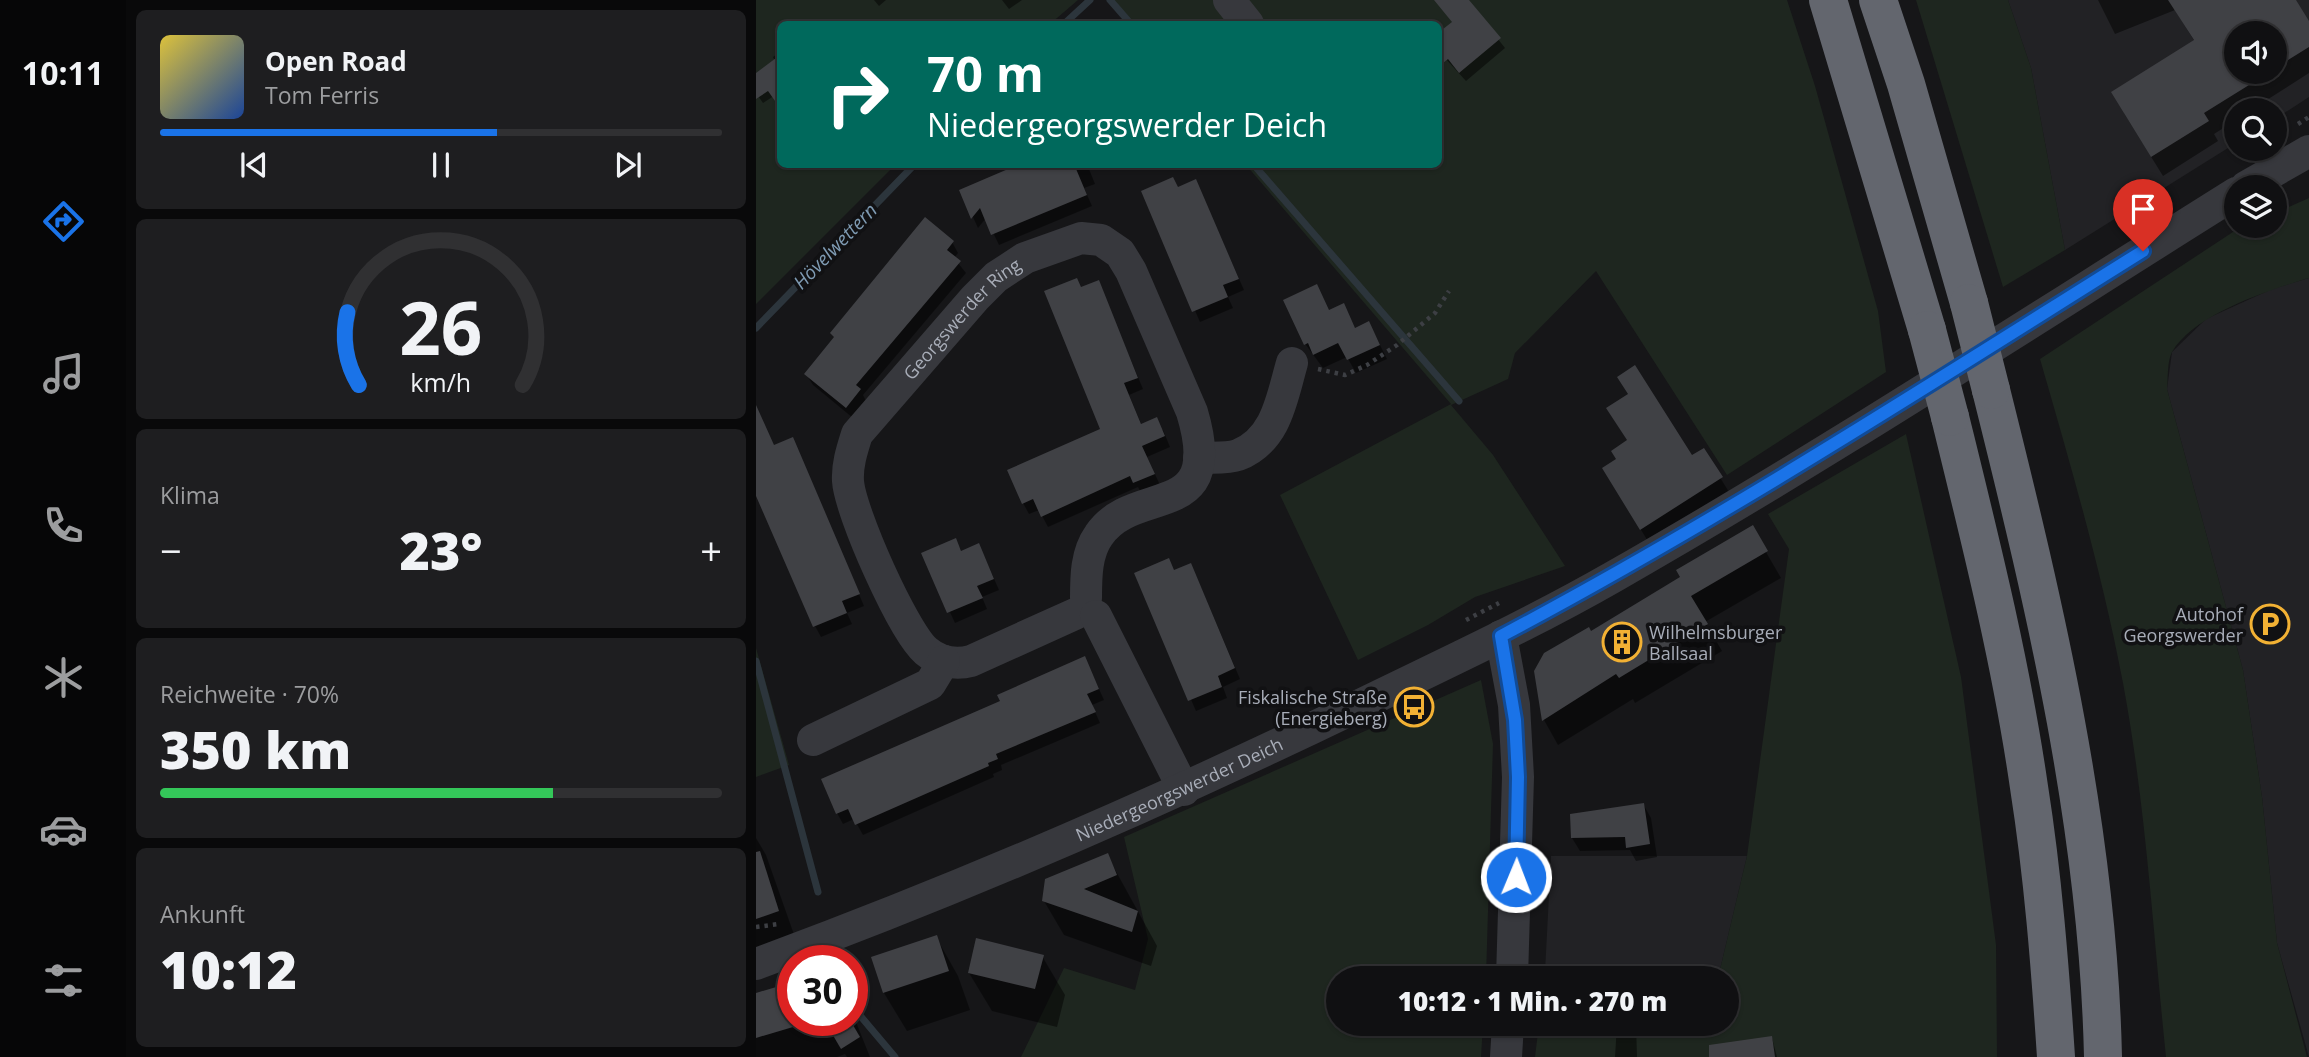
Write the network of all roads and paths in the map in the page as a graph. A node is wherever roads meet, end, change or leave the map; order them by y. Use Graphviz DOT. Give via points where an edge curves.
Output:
graph roads {
  1 [pos="1229,0"];
  2 [pos="1828,0"];
  3 [pos="1878,0"];
  4 [pos="1246,21"];
  5 [pos="2309,117"];
  6 [pos="2305,136"];
  7 [pos="2260,175"];
  8 [pos="2224,200"];
  9 [pos="1449,291"];
  10 [pos="1292,362"];
  11 [pos="1199,458"];
  12 [pos="1086,609"];
  13 [pos="1501,636"];
  14 [pos="944,661"];
  15 [pos="813,740"];
  16 [pos="1184,790"];
  17 [pos="756,964"];
  18 [pos="1512,966"];
  19 [pos="1507,1036"];
  20 [pos="2104,1050"];
  21 [pos="1506,1057"];
  22 [pos="2056,1057"];
  1 -- 4 [label="street"];
  2 -- 22 [label="highway, bridge" via="1927,330 1991,588 2043,885"];
  3 -- 20 [label="highway, bridge" via="1969,303 2060,677 2093,905"];
  5 -- 6 [label="path"];
  6 -- 7 [label="street"];
  8 -- 13 [label="street, Niedergeorgswerder Deich" via="1771,483 1611,578"];
  9 -- 10 [label="path" via="1435,313 1397,345 1345,375"];
  10 -- 11 [label="street" via="1275,422 1258,444 1237,456"];
  11 -- 12 [label="street" via="1193,480 1178,494 1119,518 1099,533 1088,561"];
  11 -- 14 [label="street, Georgswerder Ring" via="1199,435 1187,400 1120,253 1101,240 1081,237 1026,258 996,277 875,412 858,434 850,456 848,482 855,508 895,600 920,644"];
  12 -- 14 [label="street" via="971,661"];
  12 -- 16 [label="street"];
  13 -- 16 [label="street, Niedergeorgswerder Deich"];
  13 -- 18 [label="street" via="1514,705 1518,777"];
  14 -- 15 [label="street" via="930,684"];
  16 -- 17 [label="street, Niedergeorgswerder Deich" via="924,902"];
  19 -- 21 [label="street"];
}
